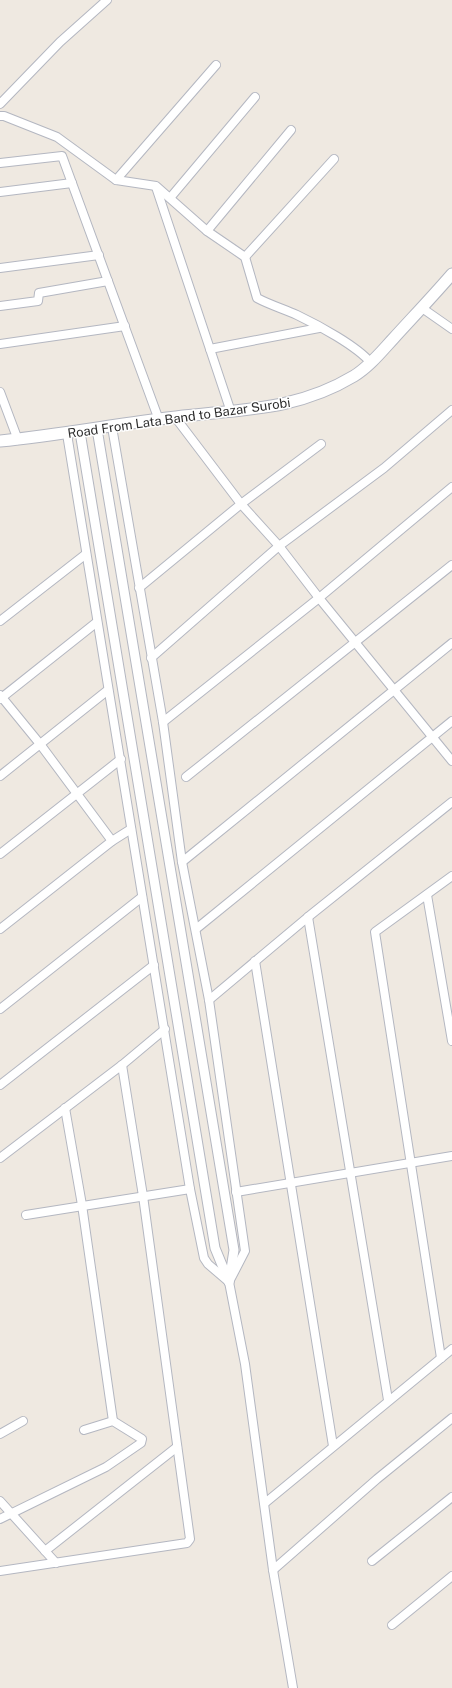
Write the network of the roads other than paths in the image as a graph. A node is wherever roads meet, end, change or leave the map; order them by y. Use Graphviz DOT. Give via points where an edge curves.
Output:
graph roads {
  1 [pos="107,0"];
  2 [pos="216,65"];
  3 [pos="255,97"];
  4 [pos="0,104"];
  5 [pos="0,116"];
  6 [pos="290,130"];
  7 [pos="334,159"];
  8 [pos="0,163"];
  9 [pos="116,180"];
  10 [pos="72,182"];
  11 [pos="156,186"];
  12 [pos="0,192"];
  13 [pos="170,198"];
  14 [pos="207,231"];
  15 [pos="98,255"];
  16 [pos="245,257"];
  17 [pos="0,268"];
  18 [pos="452,274"];
  19 [pos="108,281"];
  20 [pos="0,306"];
  21 [pos="422,308"];
  22 [pos="125,326"];
  23 [pos="319,328"];
  24 [pos="452,329"];
  25 [pos="0,344"];
  26 [pos="210,349"];
  27 [pos="371,363"];
  28 [pos="0,392"];
  29 [pos="452,410"];
  30 [pos="231,412"];
  31 [pos="175,417"];
  32 [pos="160,420"];
  33 [pos="112,427"];
  34 [pos="97,430"];
  35 [pos="80,432"];
  36 [pos="67,434"];
  37 [pos="18,440"];
  38 [pos="0,442"];
  39 [pos="321,444"];
  40 [pos="452,487"];
  41 [pos="241,504"];
  42 [pos="278,546"];
  43 [pos="86,554"];
  44 [pos="452,564"];
  45 [pos="139,588"];
  46 [pos="319,598"];
  47 [pos="0,621"];
  48 [pos="97,622"];
  49 [pos="356,642"];
  50 [pos="452,643"];
  51 [pos="151,658"];
  52 [pos="108,690"];
  53 [pos="394,690"];
  54 [pos="1,697"];
  55 [pos="452,721"];
  56 [pos="163,722"];
  57 [pos="432,738"];
  58 [pos="40,744"];
  59 [pos="121,759"];
  60 [pos="452,761"];
  61 [pos="0,776"];
  62 [pos="186,778"];
  63 [pos="76,793"];
  64 [pos="452,802"];
  65 [pos="131,828"];
  66 [pos="112,841"];
  67 [pos="0,854"];
  68 [pos="182,862"];
  69 [pos="452,876"];
  70 [pos="427,895"];
  71 [pos="142,898"];
  72 [pos="308,917"];
  73 [pos="0,929"];
  74 [pos="196,930"];
  75 [pos="255,961"];
  76 [pos="154,965"];
  77 [pos="209,1000"];
  78 [pos="0,1009"];
  79 [pos="165,1029"];
  80 [pos="452,1041"];
  81 [pos="122,1065"];
  82 [pos="0,1085"];
  83 [pos="65,1108"];
  84 [pos="452,1156"];
  85 [pos="0,1158"];
  86 [pos="411,1162"];
  87 [pos="349,1172"];
  88 [pos="290,1183"];
  89 [pos="190,1189"];
  90 [pos="236,1192"];
  91 [pos="143,1196"];
  92 [pos="82,1205"];
  93 [pos="26,1215"];
  94 [pos="229,1282"];
  95 [pos="452,1349"];
  96 [pos="441,1358"];
  97 [pos="388,1400"];
  98 [pos="452,1418"];
  99 [pos="23,1421"];
  100 [pos="113,1422"];
  101 [pos="84,1430"];
  102 [pos="0,1434"];
  103 [pos="333,1446"];
  104 [pos="177,1447"];
  105 [pos="452,1497"];
  106 [pos="0,1501"];
  107 [pos="265,1502"];
  108 [pos="11,1513"];
  109 [pos="0,1519"];
  110 [pos="46,1551"];
  111 [pos="372,1561"];
  112 [pos="56,1563"];
  113 [pos="273,1570"];
  114 [pos="0,1571"];
  115 [pos="452,1576"];
  116 [pos="392,1625"];
  117 [pos="293,1688"];
  1 -- 4 [label="street" via="60,42"];
  2 -- 9 [label="street"];
  3 -- 13 [label="street"];
  5 -- 9 [label="street" via="57,137"];
  6 -- 14 [label="street"];
  7 -- 16 [label="street"];
  8 -- 10 [label="street" via="62,156"];
  9 -- 11 [label="street"];
  10 -- 12 [label="street"];
  10 -- 15 [label="street"];
  11 -- 13 [label="street"];
  11 -- 26 [label="street"];
  13 -- 14 [label="street"];
  14 -- 16 [label="street"];
  15 -- 17 [label="street"];
  15 -- 19 [label="street"];
  16 -- 23 [label="street" via="257,298"];
  18 -- 21 [label="main road, Road From Lata Band to Bazar Surobi"];
  19 -- 20 [label="street" via="39,293 38,301"];
  19 -- 22 [label="street"];
  21 -- 24 [label="street"];
  21 -- 27 [label="main road, Road From Lata Band to Bazar Surobi"];
  22 -- 25 [label="street"];
  22 -- 32 [label="street"];
  23 -- 26 [label="street"];
  23 -- 27 [label="street" via="363,354"];
  26 -- 30 [label="street"];
  27 -- 30 [label="main road, Road From Lata Band to Bazar Surobi" via="325,392 296,402"];
  28 -- 37 [label="street"];
  29 -- 42 [label="street" via="384,468"];
  30 -- 31 [label="main road, Road From Lata Band to Bazar Surobi"];
  31 -- 32 [label="main road, Road From Lata Band to Bazar Surobi"];
  31 -- 41 [label="street"];
  32 -- 33 [label="main road, Road From Lata Band to Bazar Surobi"];
  33 -- 34 [label="main road, Road From Lata Band to Bazar Surobi"];
  33 -- 45 [label="street"];
  34 -- 35 [label="main road, Road From Lata Band to Bazar Surobi"];
  34 -- 94 [label="street" via="234,1250"];
  35 -- 36 [label="main road, Road From Lata Band to Bazar Surobi"];
  35 -- 94 [label="street" via="215,1248"];
  36 -- 37 [label="main road, Road From Lata Band to Bazar Surobi"];
  36 -- 43 [label="street"];
  37 -- 38 [label="main road, Road From Lata Band to Bazar Surobi"];
  39 -- 41 [label="street"];
  40 -- 46 [label="street"];
  41 -- 42 [label="street"];
  41 -- 45 [label="street"];
  42 -- 46 [label="street"];
  42 -- 51 [label="street"];
  43 -- 47 [label="street"];
  43 -- 48 [label="street"];
  44 -- 49 [label="street"];
  45 -- 51 [label="street"];
  46 -- 49 [label="street"];
  46 -- 56 [label="street"];
  48 -- 52 [label="street"];
  48 -- 54 [label="street"];
  49 -- 53 [label="street"];
  49 -- 62 [label="street"];
  50 -- 53 [label="street"];
  51 -- 56 [label="street"];
  52 -- 58 [label="street"];
  52 -- 59 [label="street"];
  53 -- 57 [label="street"];
  53 -- 68 [label="street"];
  54 -- 58 [label="street"];
  55 -- 57 [label="street"];
  56 -- 68 [label="street"];
  57 -- 60 [label="street"];
  57 -- 74 [label="street"];
  58 -- 61 [label="street"];
  58 -- 63 [label="street"];
  59 -- 63 [label="street"];
  59 -- 65 [label="street"];
  63 -- 66 [label="street"];
  63 -- 67 [label="street"];
  64 -- 72 [label="street"];
  65 -- 66 [label="street"];
  65 -- 71 [label="street"];
  66 -- 73 [label="street"];
  68 -- 74 [label="street"];
  69 -- 70 [label="street"];
  70 -- 80 [label="street"];
  70 -- 86 [label="street" via="375,932"];
  71 -- 76 [label="street"];
  71 -- 78 [label="street"];
  72 -- 75 [label="street"];
  72 -- 87 [label="street"];
  74 -- 77 [label="street"];
  75 -- 77 [label="street"];
  75 -- 88 [label="street"];
  76 -- 79 [label="street"];
  76 -- 82 [label="street"];
  77 -- 90 [label="street"];
  79 -- 81 [label="street"];
  79 -- 89 [label="street"];
  81 -- 83 [label="street"];
  81 -- 91 [label="street"];
  83 -- 85 [label="street"];
  83 -- 92 [label="street"];
  84 -- 86 [label="street"];
  86 -- 87 [label="street"];
  86 -- 96 [label="street"];
  87 -- 88 [label="street"];
  87 -- 97 [label="street"];
  88 -- 90 [label="street"];
  88 -- 103 [label="street"];
  89 -- 91 [label="street"];
  89 -- 94 [label="street" via="204,1258"];
  90 -- 94 [label="street" via="245,1251"];
  91 -- 92 [label="street"];
  91 -- 104 [label="street"];
  92 -- 93 [label="street"];
  92 -- 100 [label="street"];
  94 -- 107 [label="street" via="245,1364"];
  95 -- 96 [label="street"];
  96 -- 97 [label="street"];
  97 -- 103 [label="street"];
  98 -- 113 [label="street"];
  99 -- 102 [label="street"];
  100 -- 101 [label="street" via="105,1422"];
  100 -- 108 [label="street" via="138,1436 142,1439 141,1443 106,1467"];
  103 -- 107 [label="street"];
  104 -- 110 [label="street"];
  104 -- 112 [label="street" via="190,1539 187,1543"];
  105 -- 111 [label="street"];
  106 -- 108 [label="street"];
  107 -- 113 [label="street"];
  108 -- 109 [label="street"];
  108 -- 110 [label="street"];
  110 -- 112 [label="street"];
  112 -- 114 [label="street"];
  113 -- 117 [label="street"];
  115 -- 116 [label="street"];
}
